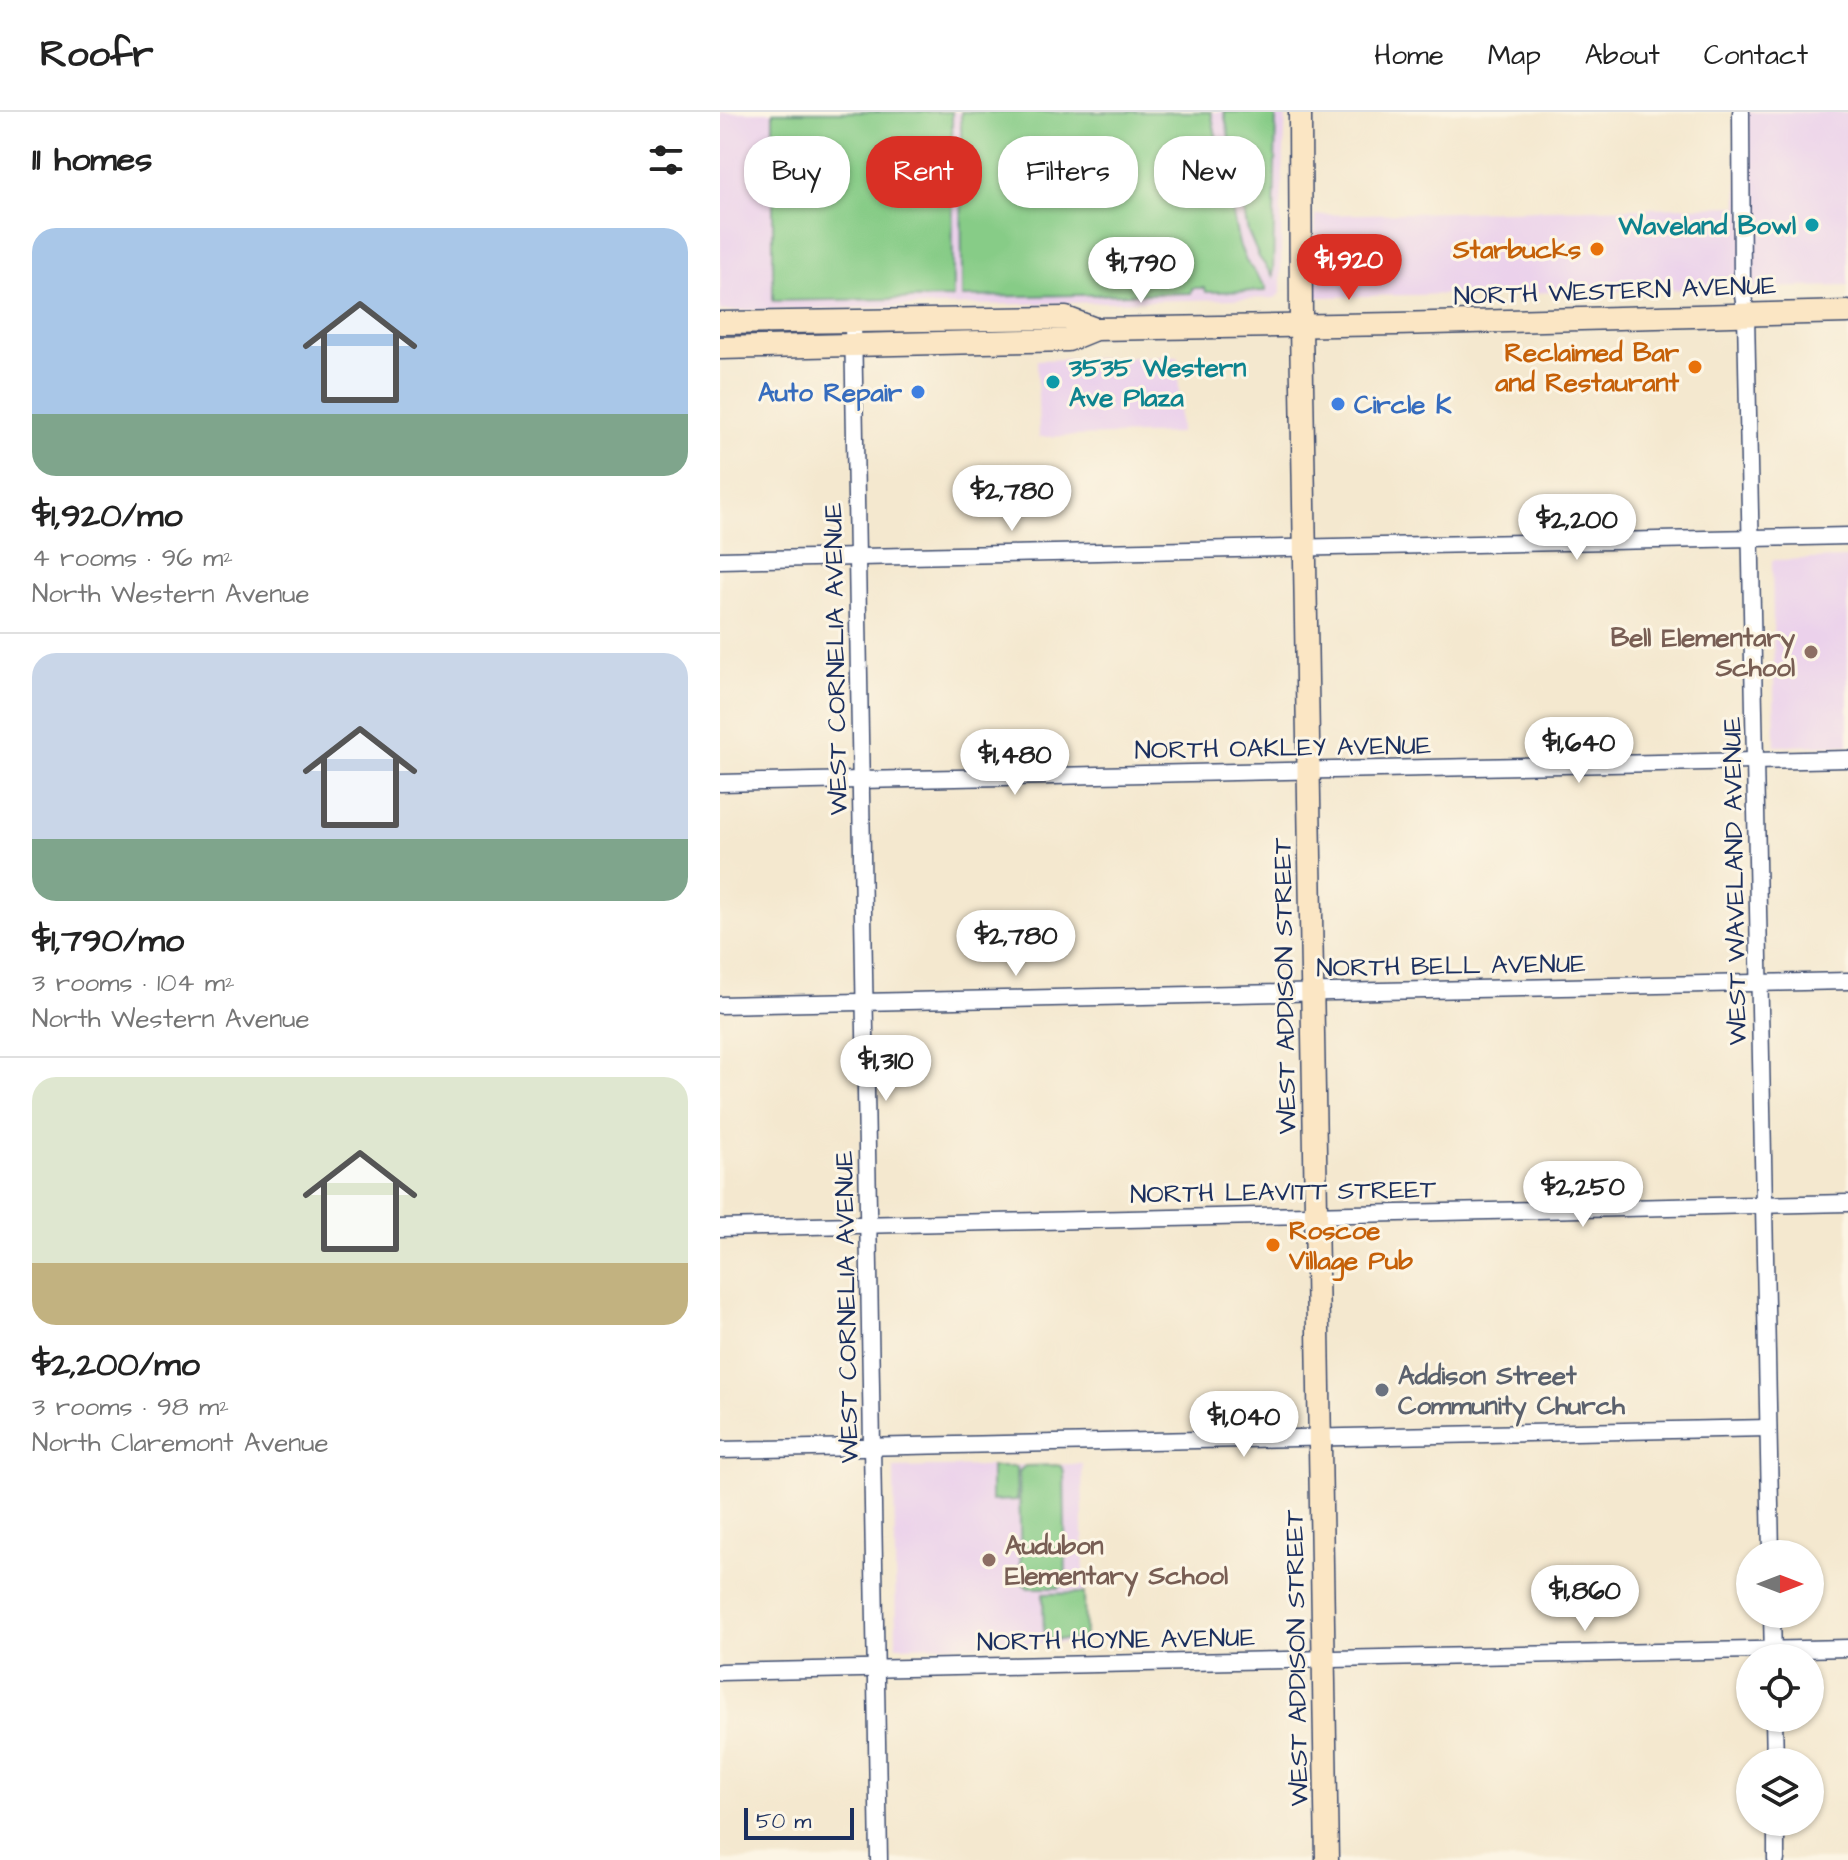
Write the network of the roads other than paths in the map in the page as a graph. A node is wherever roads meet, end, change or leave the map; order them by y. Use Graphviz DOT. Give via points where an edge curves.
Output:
graph roads {
  1 [pos="1300,112"];
  2 [pos="1741,112"];
  3 [pos="1848,312"];
  4 [pos="1746,314"];
  5 [pos="853,321"];
  6 [pos="720,323"];
  7 [pos="1301,326"];
  8 [pos="1095,329"];
  9 [pos="854,346"];
  10 [pos="720,348"];
  11 [pos="1848,536"];
  12 [pos="1751,538"];
  13 [pos="1305,547"];
  14 [pos="857,557"];
  15 [pos="720,560"];
  16 [pos="1848,759"];
  17 [pos="1755,761"];
  18 [pos="1309,771"];
  19 [pos="861,780"];
  20 [pos="720,783"];
  21 [pos="1848,981"];
  22 [pos="1760,983"];
  23 [pos="1312,992"];
  24 [pos="865,1002"];
  25 [pos="720,1005"];
  26 [pos="1848,1203"];
  27 [pos="1764,1205"];
  28 [pos="1316,1214"];
  29 [pos="869,1224"];
  30 [pos="720,1228"];
  31 [pos="1768,1428"];
  32 [pos="1320,1437"];
  33 [pos="872,1447"];
  34 [pos="720,1450"];
  35 [pos="1771,1540"];
  36 [pos="1848,1648"];
  37 [pos="1824,1650"];
  38 [pos="1736,1654"];
  39 [pos="1324,1659"];
  40 [pos="876,1669"];
  41 [pos="720,1672"];
  42 [pos="1776,1836"];
  43 [pos="879,1860"];
  44 [pos="1327,1860"];
  45 [pos="1776,1860"];
  1 -- 7 [label="main road, WEST ADDISON STREET"];
  2 -- 4 [label="street, WEST WAVELAND AVENUE"];
  3 -- 4 [label="main road, NORTH WESTERN AVENUE"];
  4 -- 7 [label="main road, NORTH WESTERN AVENUE"];
  4 -- 12 [label="street, WEST WAVELAND AVENUE"];
  5 -- 6 [label="main road, NORTH WESTERN AVENUE"];
  5 -- 8 [label="main road, NORTH WESTERN AVENUE" via="1066,318"];
  5 -- 9 [label="street, WEST CORNELIA AVENUE"];
  7 -- 8 [label="main road, NORTH WESTERN AVENUE"];
  7 -- 13 [label="main road, WEST ADDISON STREET"];
  8 -- 9 [label="main road, NORTH WESTERN AVENUE" via="1068,340"];
  9 -- 10 [label="main road, NORTH WESTERN AVENUE"];
  9 -- 14 [label="street, WEST CORNELIA AVENUE"];
  11 -- 12 [label="street"];
  12 -- 13 [label="street"];
  12 -- 17 [label="street, WEST WAVELAND AVENUE"];
  13 -- 14 [label="street"];
  13 -- 18 [label="main road, WEST ADDISON STREET"];
  14 -- 15 [label="street"];
  14 -- 19 [label="street, WEST CORNELIA AVENUE"];
  16 -- 17 [label="street, NORTH OAKLEY AVENUE"];
  17 -- 18 [label="street, NORTH OAKLEY AVENUE"];
  17 -- 22 [label="street, WEST WAVELAND AVENUE"];
  18 -- 19 [label="street, NORTH OAKLEY AVENUE"];
  18 -- 23 [label="main road, WEST ADDISON STREET"];
  19 -- 20 [label="street, NORTH OAKLEY AVENUE"];
  19 -- 24 [label="street, WEST CORNELIA AVENUE"];
  21 -- 22 [label="street, NORTH BELL AVENUE"];
  22 -- 23 [label="street, NORTH BELL AVENUE"];
  22 -- 27 [label="street, WEST WAVELAND AVENUE"];
  23 -- 24 [label="street, NORTH BELL AVENUE"];
  23 -- 28 [label="main road, WEST ADDISON STREET"];
  24 -- 25 [label="street, NORTH BELL AVENUE"];
  24 -- 29 [label="street, WEST CORNELIA AVENUE"];
  26 -- 27 [label="street, NORTH LEAVITT STREET"];
  27 -- 28 [label="street, NORTH LEAVITT STREET"];
  27 -- 31 [label="street, WEST WAVELAND AVENUE"];
  28 -- 29 [label="street, NORTH LEAVITT STREET"];
  28 -- 32 [label="main road, WEST ADDISON STREET"];
  29 -- 30 [label="street, NORTH LEAVITT STREET"];
  29 -- 33 [label="street, WEST CORNELIA AVENUE"];
  31 -- 32 [label="street"];
  31 -- 35 [label="street, WEST WAVELAND AVENUE"];
  32 -- 33 [label="street"];
  32 -- 39 [label="main road, WEST ADDISON STREET"];
  33 -- 34 [label="street"];
  33 -- 40 [label="street, WEST CORNELIA AVENUE"];
  36 -- 37 [label="street, NORTH HOYNE AVENUE"];
  38 -- 39 [label="street, NORTH HOYNE AVENUE"];
  39 -- 40 [label="street, NORTH HOYNE AVENUE"];
  39 -- 44 [label="main road, WEST ADDISON STREET"];
  40 -- 41 [label="street, NORTH HOYNE AVENUE"];
  40 -- 43 [label="street, WEST CORNELIA AVENUE"];
  42 -- 45 [label="street"];
}
